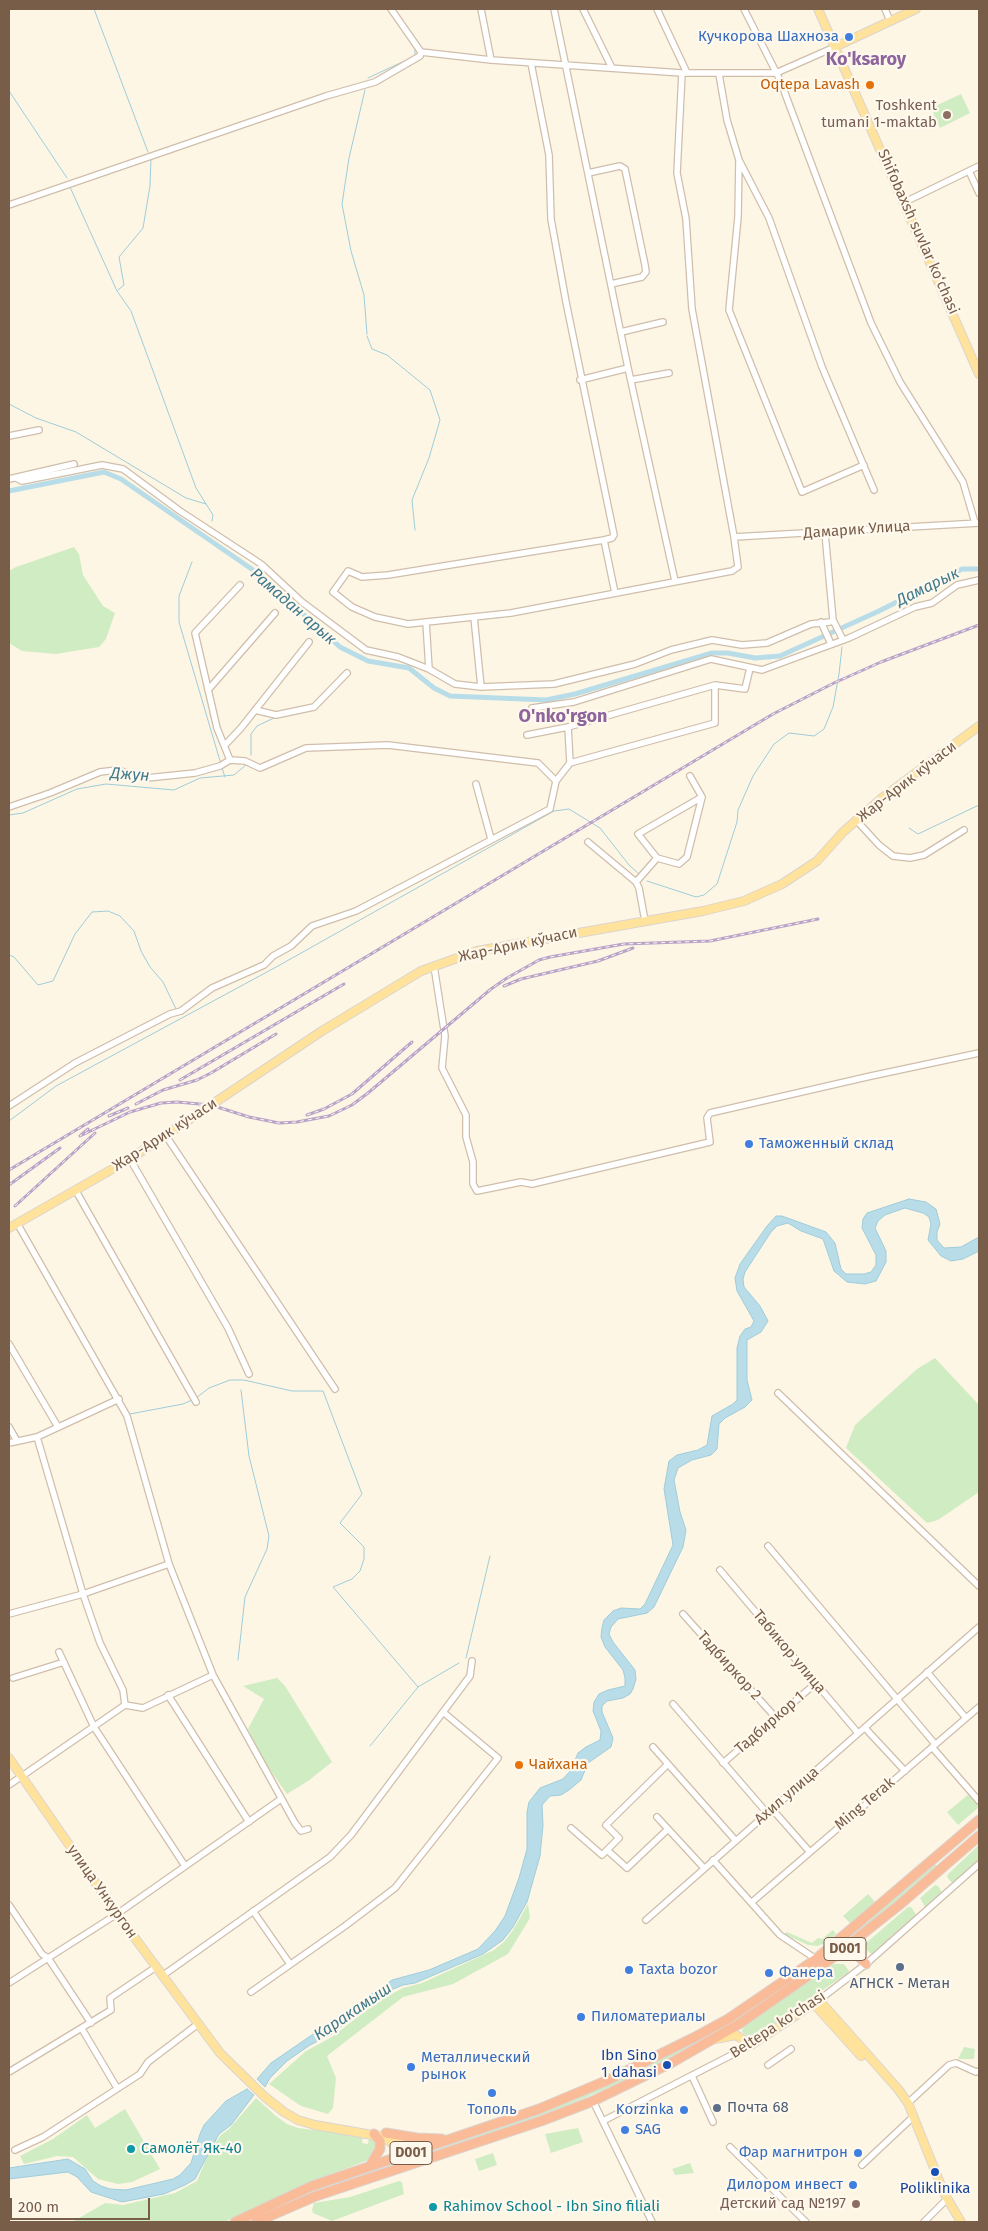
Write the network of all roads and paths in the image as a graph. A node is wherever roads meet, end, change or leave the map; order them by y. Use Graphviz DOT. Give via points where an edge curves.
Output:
graph roads {
  1 [pos="391,9"];
  2 [pos="480,9"];
  3 [pos="554,9"];
  4 [pos="583,9"];
  5 [pos="657,9"];
  6 [pos="744,9"];
  7 [pos="818,9"];
  8 [pos="885,9"];
  9 [pos="916,9"];
  10 [pos="890,21"];
  11 [pos="835,47"];
  12 [pos="421,52"];
  13 [pos="491,60"];
  14 [pos="531,63"];
  15 [pos="565,65"];
  16 [pos="612,68"];
  17 [pos="684,73"];
  18 [pos="776,73"];
  19 [pos="719,74"];
  20 [pos="739,160"];
  21 [pos="979,166"];
  22 [pos="969,171"];
  23 [pos="588,173"];
  24 [pos="979,193"];
  25 [pos="905,202"];
  26 [pos="9,205"];
  27 [pos="611,284"];
  28 [pos="663,322"];
  29 [pos="621,332"];
  30 [pos="628,368"];
  31 [pos="669,373"];
  32 [pos="979,374"];
  33 [pos="580,380"];
  34 [pos="630,380"];
  35 [pos="39,430"];
  36 [pos="9,436"];
  37 [pos="74,464"];
  38 [pos="864,465"];
  39 [pos="16,478"];
  40 [pos="9,479"];
  41 [pos="874,490"];
  42 [pos="977,523"];
  43 [pos="825,533"];
  44 [pos="734,537"];
  45 [pos="604,540"];
  46 [pos="979,580"];
  47 [pos="675,581"];
  48 [pos="240,585"];
  49 [pos="615,593"];
  50 [pos="275,613"];
  51 [pos="474,617"];
  52 [pos="833,620"];
  53 [pos="426,622"];
  54 [pos="821,622"];
  55 [pos="843,640"];
  56 [pos="309,642"];
  57 [pos="831,644"];
  58 [pos="750,668"];
  59 [pos="429,669"];
  60 [pos="347,673"];
  61 [pos="715,685"];
  62 [pos="481,687"];
  63 [pos="208,690"];
  64 [pos="532,708"];
  65 [pos="255,710"];
  66 [pos="979,726"];
  67 [pos="568,727"];
  68 [pos="527,735"];
  69 [pos="225,745"];
  70 [pos="230,760"];
  71 [pos="570,763"];
  72 [pos="690,776"];
  73 [pos="556,781"];
  74 [pos="476,784"];
  75 [pos="702,797"];
  76 [pos="9,806"];
  77 [pos="856,820"];
  78 [pos="964,830"];
  79 [pos="491,840"];
  80 [pos="588,842"];
  81 [pos="657,858"];
  82 [pos="636,882"];
  83 [pos="645,921"];
  84 [pos="434,966"];
  85 [pos="979,1054"];
  86 [pos="9,1106"];
  87 [pos="166,1136"];
  88 [pos="130,1159"];
  89 [pos="76,1190"];
  90 [pos="17,1223"];
  91 [pos="9,1228"];
  92 [pos="9,1344"];
  93 [pos="249,1374"];
  94 [pos="335,1389"];
  95 [pos="778,1393"];
  96 [pos="118,1399"];
  97 [pos="196,1402"];
  98 [pos="9,1427"];
  99 [pos="58,1427"];
  100 [pos="37,1437"];
  101 [pos="17,1441"];
  102 [pos="9,1443"];
  103 [pos="768,1546"];
  104 [pos="169,1564"];
  105 [pos="720,1570"];
  106 [pos="979,1586"];
  107 [pos="83,1594"];
  108 [pos="9,1614"];
  109 [pos="683,1614"];
  110 [pos="979,1627"];
  111 [pos="59,1652"];
  112 [pos="472,1661"];
  113 [pos="64,1662"];
  114 [pos="927,1672"];
  115 [pos="213,1675"];
  116 [pos="13,1678"];
  117 [pos="816,1683"];
  118 [pos="168,1695"];
  119 [pos="897,1700"];
  120 [pos="673,1704"];
  121 [pos="125,1705"];
  122 [pos="979,1707"];
  123 [pos="443,1712"];
  124 [pos="776,1718"];
  125 [pos="966,1718"];
  126 [pos="94,1727"];
  127 [pos="865,1728"];
  128 [pos="858,1734"];
  129 [pos="934,1746"];
  130 [pos="653,1747"];
  131 [pos="9,1758"];
  132 [pos="723,1763"];
  133 [pos="668,1764"];
  134 [pos="905,1771"];
  135 [pos="20,1777"];
  136 [pos="9,1785"];
  137 [pos="281,1799"];
  138 [pos="979,1802"];
  139 [pos="769,1811"];
  140 [pos="657,1817"];
  141 [pos="979,1820"];
  142 [pos="249,1822"];
  143 [pos="572,1828"];
  144 [pos="308,1829"];
  145 [pos="668,1829"];
  146 [pos="979,1836"];
  147 [pos="736,1841"];
  148 [pos="607,1850"];
  149 [pos="809,1851"];
  150 [pos="938,1856"];
  151 [pos="713,1860"];
  152 [pos="979,1864"];
  153 [pos="185,1866"];
  154 [pos="946,1866"];
  155 [pos="704,1868"];
  156 [pos="752,1902"];
  157 [pos="9,1905"];
  158 [pos="253,1912"];
  159 [pos="117,1914"];
  160 [pos="646,1920"];
  161 [pos="849,1946"];
  162 [pos="48,1958"];
  163 [pos="816,1959"];
  164 [pos="290,1964"];
  165 [pos="866,1964"];
  166 [pos="156,1967"];
  167 [pos="162,1976"];
  168 [pos="9,1983"];
  169 [pos="251,1992"];
  170 [pos="816,2002"];
  171 [pos="91,2023"];
  172 [pos="198,2024"];
  173 [pos="739,2024"];
  174 [pos="82,2029"];
  175 [pos="736,2036"];
  176 [pos="715,2039"];
  177 [pos="751,2045"];
  178 [pos="791,2049"];
  179 [pos="768,2065"];
  180 [pos="979,2071"];
  181 [pos="9,2072"];
  182 [pos="692,2076"];
  183 [pos="117,2088"];
  184 [pos="266,2096"];
  185 [pos="593,2100"];
  186 [pos="908,2103"];
  187 [pos="912,2117"];
  188 [pos="603,2121"];
  189 [pos="713,2122"];
  190 [pos="386,2133"];
  191 [pos="374,2134"];
  192 [pos="452,2139"];
  193 [pos="730,2147"];
  194 [pos="15,2150"];
  195 [pos="404,2155"];
  196 [pos="862,2165"];
  197 [pos="370,2166"];
  198 [pos="407,2166"];
  199 [pos="312,2186"];
  200 [pos="316,2196"];
  201 [pos="945,2200"];
  202 [pos="235,2222"];
  203 [pos="256,2222"];
  204 [pos="652,2222"];
  205 [pos="806,2222"];
  206 [pos="924,2222"];
  207 [pos="956,2222"];
  208 [pos="961,2222"];
  1 -- 12 [label="street"];
  2 -- 13 [label="street"];
  3 -- 15 [label="street"];
  4 -- 16 [label="street"];
  5 -- 17 [label="street"];
  6 -- 18 [label="street"];
  7 -- 11 [label="main road, Shifobaxsh suvlar ko‘chasi"];
  8 -- 10 [label="street"];
  9 -- 10 [label="main road"];
  10 -- 11 [label="main road"];
  11 -- 18 [label="street"];
  11 -- 25 [label="main road, Shifobaxsh suvlar ko‘chasi"];
  12 -- 13 [label="street"];
  12 -- 26 [label="street" via="420,56 375,82"];
  13 -- 14 [label="street"];
  14 -- 15 [label="street"];
  14 -- 33 [label="street" via="549,155 551,219"];
  15 -- 16 [label="street"];
  15 -- 23 [label="street"];
  16 -- 17 [label="street"];
  17 -- 19 [label="street"];
  17 -- 44 [label="street" via="677,173 686,219 692,309"];
  18 -- 19 [label="street"];
  18 -- 42 [label="street" via="871,323 900,382 963,482"];
  19 -- 20 [label="street" via="727,120"];
  20 -- 38 [label="street" via="769,218 822,367"];
  20 -- 38 [label="street" via="738,217 729,310 802,492"];
  21 -- 22 [label="street"];
  22 -- 24 [label="street"];
  22 -- 25 [label="street"];
  23 -- 27 [label="street"];
  23 -- 27 [label="street" via="620,166 625,169 637,226 646,272 642,277"];
  25 -- 32 [label="main road, Shifobaxsh suvlar ko‘chasi"];
  27 -- 29 [label="street"];
  28 -- 29 [label="street"];
  29 -- 30 [label="street"];
  30 -- 33 [label="street"];
  30 -- 34 [label="street"];
  31 -- 34 [label="street"];
  33 -- 45 [label="street" via="614,535"];
  34 -- 47 [label="street"];
  35 -- 36 [label="street"];
  37 -- 39 [label="street"];
  38 -- 41 [label="street"];
  39 -- 40 [label="street"];
  39 -- 59 [label="street" via="22,481 102,464 122,469 261,564 302,602 366,650"];
  42 -- 43 [label="street, Дамарик Улица"];
  43 -- 44 [label="street, Дамарик Улица"];
  43 -- 52 [label="street"];
  44 -- 47 [label="street" via="738,567 732,571"];
  45 -- 49 [label="street"];
  45 -- 53 [label="street" via="388,575 362,577 348,571 333,591 352,607 375,617 408,624"];
  46 -- 55 [label="street" via="957,585 932,603 915,607"];
  47 -- 49 [label="street"];
  48 -- 63 [label="street" via="195,633"];
  49 -- 51 [label="street"];
  50 -- 63 [label="street"];
  51 -- 53 [label="street"];
  51 -- 62 [label="street"];
  52 -- 54 [label="street"];
  52 -- 55 [label="street"];
  53 -- 59 [label="street"];
  54 -- 57 [label="street"];
  54 -- 62 [label="street" via="767,643 742,645 712,640 554,684"];
  55 -- 57 [label="street"];
  56 -- 65 [label="street"];
  57 -- 58 [label="street" via="762,670"];
  58 -- 61 [label="street" via="745,690"];
  58 -- 64 [label="street" via="711,659 574,702"];
  59 -- 62 [label="street" via="455,684"];
  60 -- 65 [label="street" via="314,707 276,715"];
  61 -- 67 [label="street"];
  61 -- 71 [label="street" via="715,723"];
  63 -- 69 [label="street" via="217,728"];
  65 -- 69 [label="street"];
  66 -- 77 [label="main road, Жар-Арик кўчаси"];
  67 -- 68 [label="street"];
  67 -- 71 [label="street"];
  69 -- 70 [label="street"];
  70 -- 73 [label="street" via="245,761 260,768 306,748 388,745 538,763"];
  70 -- 76 [label="street" via="195,773 147,778 117,770 100,772"];
  71 -- 73 [label="street"];
  72 -- 75 [label="street"];
  73 -- 79 [label="street" via="550,809"];
  74 -- 79 [label="street"];
  75 -- 81 [label="street" via="687,857 679,864"];
  75 -- 81 [label="street" via="638,834"];
  77 -- 78 [label="street" via="893,856 910,858 924,856"];
  77 -- 83 [label="main road, Жар-Арик кўчаси" via="817,861 776,888 744,901"];
  79 -- 86 [label="street" via="356,911 312,926 292,946 264,964 212,988 177,1012 75,1063"];
  80 -- 82 [label="street"];
  81 -- 82 [label="street"];
  82 -- 83 [label="street"];
  83 -- 84 [label="main road, Жар-Арик кўчаси" via="477,950"];
  84 -- 85 [label="street" via="445,1036 442,1068 466,1115 466,1137 473,1162 473,1184 477,1191 521,1182 532,1184 710,1142 707,1118 710,1113"];
  84 -- 87 [label="main road, Жар-Арик кўчаси" via="380,994"];
  87 -- 88 [label="main road, Жар-Арик кўчаси"];
  87 -- 94 [label="street"];
  88 -- 89 [label="main road, Жар-Арик кўчаси"];
  88 -- 93 [label="street" via="228,1328"];
  89 -- 90 [label="main road, Жар-Арик кўчаси"];
  89 -- 97 [label="street"];
  90 -- 91 [label="main road, Жар-Арик кўчаси"];
  90 -- 96 [label="street"];
  92 -- 99 [label="street"];
  95 -- 106 [label="street"];
  96 -- 99 [label="street"];
  96 -- 104 [label="street" via="128,1416"];
  98 -- 101 [label="street"];
  99 -- 100 [label="street"];
  100 -- 101 [label="street"];
  100 -- 107 [label="street"];
  101 -- 102 [label="street"];
  103 -- 119 [label="street"];
  104 -- 107 [label="street"];
  104 -- 115 [label="street"];
  105 -- 117 [label="street, Табикор улица"];
  107 -- 108 [label="street"];
  107 -- 121 [label="street" via="100,1642 123,1690"];
  109 -- 124 [label="street, Тадбиркор 2"];
  110 -- 114 [label="street, Ахил улица"];
  111 -- 113 [label="street"];
  112 -- 123 [label="street" via="470,1676"];
  113 -- 116 [label="street"];
  113 -- 126 [label="street"];
  114 -- 119 [label="street, Ахил улица"];
  114 -- 125 [label="street"];
  115 -- 118 [label="street"];
  115 -- 137 [label="street"];
  117 -- 124 [label="street, Тадбиркор 1"];
  117 -- 128 [label="street, Табикор улица"];
  118 -- 121 [label="street" via="142,1708"];
  118 -- 142 [label="street"];
  119 -- 127 [label="street, Ахил улица"];
  119 -- 129 [label="street"];
  120 -- 132 [label="street"];
  121 -- 126 [label="street"];
  122 -- 125 [label="street, Ming Terak"];
  123 -- 158 [label="street" via="352,1835 330,1857"];
  123 -- 164 [label="street" via="498,1758 394,1888"];
  124 -- 132 [label="street, Тадбиркор 1"];
  125 -- 129 [label="street, Ming Terak"];
  126 -- 135 [label="street"];
  126 -- 153 [label="street"];
  127 -- 128 [label="street, Ахил улица"];
  127 -- 134 [label="street"];
  128 -- 139 [label="street, Ахил улица"];
  129 -- 134 [label="street, Ming Terak"];
  129 -- 138 [label="street"];
  130 -- 133 [label="street"];
  131 -- 135 [label="main road, улица Ункургон"];
  132 -- 139 [label="street"];
  133 -- 147 [label="street"];
  133 -- 148 [label="street" via="606,1825 619,1838"];
  134 -- 149 [label="street, Ming Terak"];
  135 -- 136 [label="street"];
  135 -- 159 [label="main road, улица Ункургон"];
  137 -- 142 [label="street"];
  137 -- 144 [label="street" via="301,1831"];
  139 -- 147 [label="street, Ахил улица"];
  139 -- 149 [label="street"];
  140 -- 145 [label="street"];
  141 -- 150 [label="highway, D001"];
  142 -- 153 [label="street"];
  143 -- 148 [label="street" via="602,1855"];
  145 -- 148 [label="street" via="627,1868"];
  145 -- 155 [label="street"];
  146 -- 154 [label="highway, D001"];
  147 -- 151 [label="street, Ахил улица"];
  149 -- 156 [label="street, Ming Terak"];
  150 -- 154 [label="highway"];
  150 -- 163 [label="highway, D001"];
  151 -- 155 [label="street, Ахил улица"];
  151 -- 156 [label="street"];
  152 -- 165 [label="street, Beltepa ko'chasi"];
  153 -- 159 [label="street"];
  154 -- 161 [label="highway, D001"];
  155 -- 160 [label="street, Ахил улица"];
  156 -- 163 [label="street" via="780,1935"];
  157 -- 162 [label="street"];
  158 -- 164 [label="street"];
  158 -- 167 [label="street"];
  159 -- 162 [label="street"];
  159 -- 166 [label="main road, улица Ункургон"];
  161 -- 165 [label="highway"];
  161 -- 173 [label="highway, D001"];
  162 -- 168 [label="street"];
  162 -- 171 [label="street"];
  163 -- 192 [label="highway, D001" via="728,2018 666,2052 539,2109"];
  164 -- 169 [label="street"];
  165 -- 170 [label="street, Beltepa ko'chasi"];
  166 -- 167 [label="main road, улица Ункургон"];
  166 -- 171 [label="street" via="110,1998 111,2010"];
  167 -- 172 [label="main road, улица Ункургон"];
  170 -- 177 [label="main road, Beltepa ko'chasi"];
  170 -- 186 [label="main road"];
  170 -- 187 [label="main road" via="893,2090"];
  171 -- 174 [label="street"];
  172 -- 183 [label="street" via="148,2062 140,2074"];
  172 -- 184 [label="main road, улица Ункургон"];
  173 -- 175 [label="main road"];
  173 -- 176 [label="highway, D001"];
  174 -- 181 [label="street"];
  174 -- 183 [label="street"];
  175 -- 176 [label="main road"];
  175 -- 177 [label="main road"];
  176 -- 185 [label="highway, D001"];
  177 -- 182 [label="street, Beltepa ko'chasi"];
  178 -- 179 [label="street"];
  180 -- 186 [label="street" via="956,2063 949,2065"];
  182 -- 188 [label="street, Beltepa ko'chasi"];
  182 -- 189 [label="street"];
  183 -- 194 [label="street" via="43,2137"];
  184 -- 190 [label="main road" via="306,2120"];
  184 -- 191 [label="main road" via="284,2112 306,2123"];
  185 -- 188 [label="street"];
  185 -- 198 [label="highway, D001" via="535,2124"];
  186 -- 187 [label="main road"];
  187 -- 196 [label="street"];
  187 -- 201 [label="main road"];
  188 -- 204 [label="street"];
  190 -- 192 [label="highway"];
  190 -- 195 [label="main road" via="398,2141"];
  191 -- 195 [label="main road" via="391,2140"];
  191 -- 197 [label="highway" via="380,2141 380,2149"];
  192 -- 195 [label="highway, D001"];
  193 -- 205 [label="street"];
  195 -- 197 [label="highway, D001"];
  195 -- 198 [label="main road"];
  197 -- 199 [label="highway, D001"];
  198 -- 200 [label="highway, D001"];
  199 -- 200 [label="highway"];
  199 -- 202 [label="highway, D001"];
  200 -- 203 [label="highway, D001"];
  201 -- 206 [label="street"];
  201 -- 207 [label="main road"];
  201 -- 208 [label="main road"];
}
